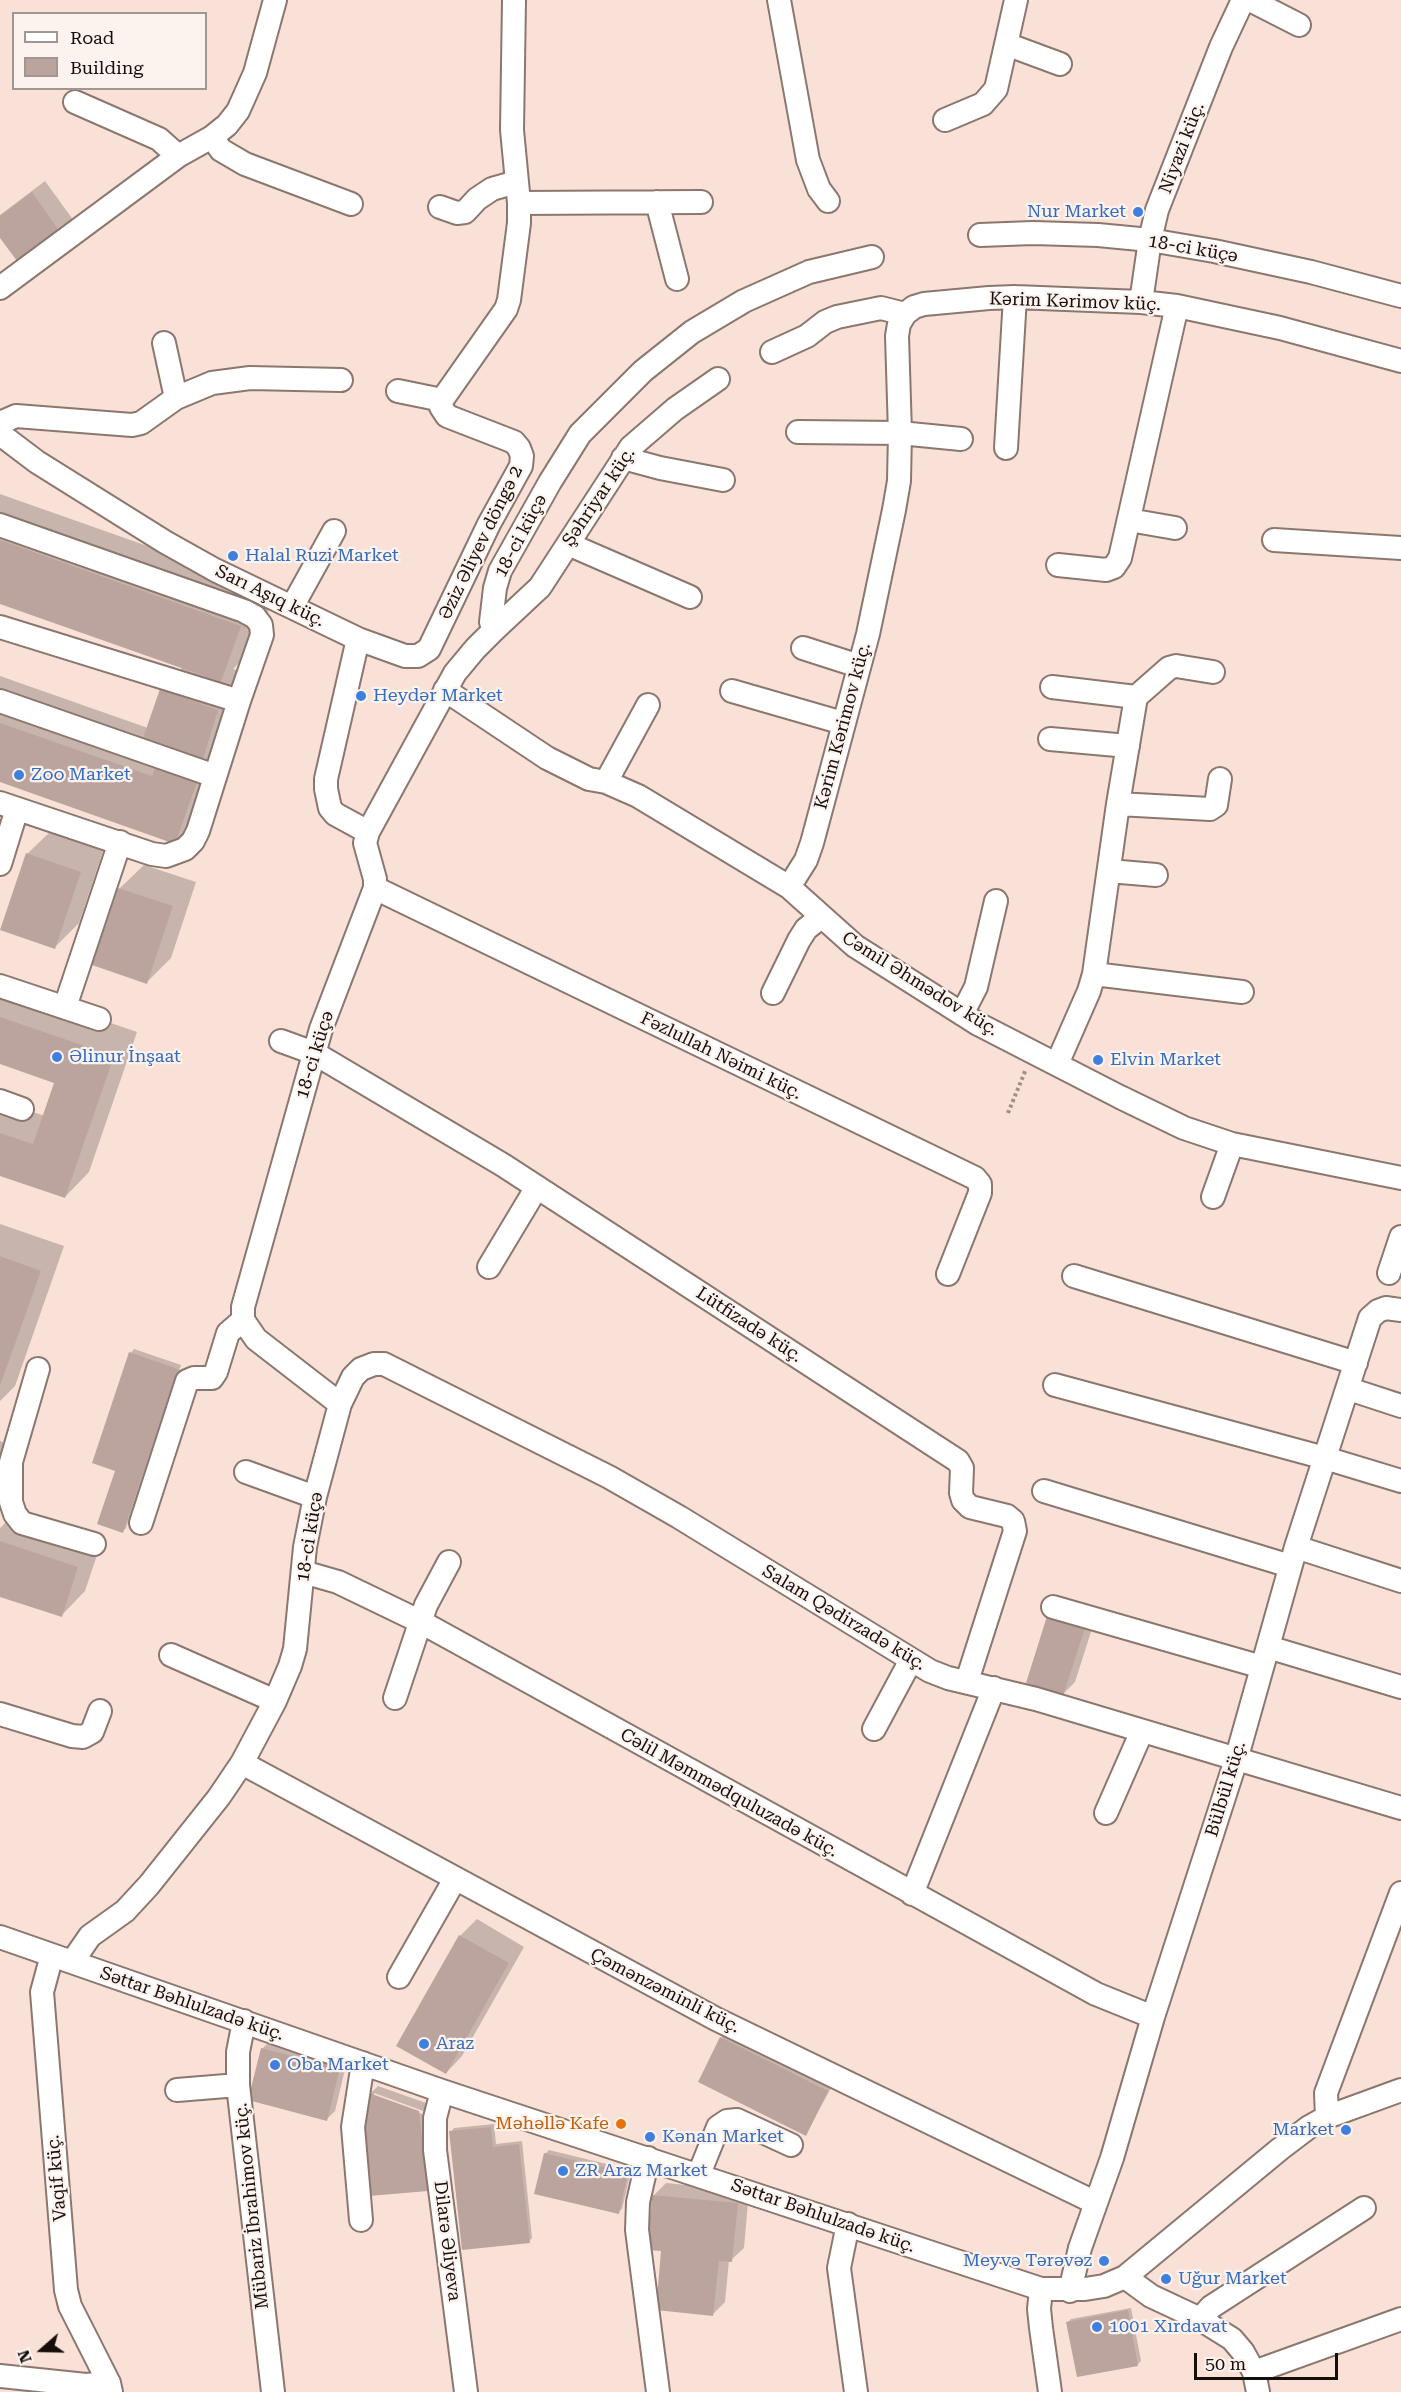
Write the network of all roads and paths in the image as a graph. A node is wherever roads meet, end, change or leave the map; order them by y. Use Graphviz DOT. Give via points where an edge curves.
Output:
graph roads {
  1 [pos="275,0"];
  2 [pos="514,0"];
  3 [pos="779,0"];
  4 [pos="1016,0"];
  5 [pos="1243,0"];
  6 [pos="1250,0"];
  7 [pos="1299,26"];
  8 [pos="1006,44"];
  9 [pos="1060,64"];
  10 [pos="75,102"];
  11 [pos="945,120"];
  12 [pos="212,137"];
  13 [pos="178,156"];
  14 [pos="518,193"];
  15 [pos="828,201"];
  16 [pos="657,202"];
  17 [pos="702,202"];
  18 [pos="351,204"];
  19 [pos="440,207"];
  20 [pos="980,235"];
  21 [pos="1149,240"];
  22 [pos="872,258"];
  23 [pos="677,279"];
  24 [pos="0,287"];
  25 [pos="1401,296"];
  26 [pos="1015,297"];
  27 [pos="1141,302"];
  28 [pos="1177,306"];
  29 [pos="905,314"];
  30 [pos="164,343"];
  31 [pos="772,352"];
  32 [pos="1401,361"];
  33 [pos="718,379"];
  34 [pos="341,380"];
  35 [pos="398,391"];
  36 [pos="176,398"];
  37 [pos="442,400"];
  38 [pos="0,423"];
  39 [pos="798,432"];
  40 [pos="900,433"];
  41 [pos="0,434"];
  42 [pos="961,439"];
  43 [pos="1006,448"];
  44 [pos="623,458"];
  45 [pos="723,480"];
  46 [pos="1129,520"];
  47 [pos="0,525"];
  48 [pos="1175,528"];
  49 [pos="334,531"];
  50 [pos="1274,540"];
  51 [pos="568,544"];
  52 [pos="1401,548"];
  53 [pos="1058,565"];
  54 [pos="690,597"];
  55 [pos="292,607"];
  56 [pos="0,627"];
  57 [pos="494,630"];
  58 [pos="358,639"];
  59 [pos="803,648"];
  60 [pos="859,666"];
  61 [pos="1214,672"];
  62 [pos="1052,687"];
  63 [pos="445,690"];
  64 [pos="732,691"];
  65 [pos="1136,697"];
  66 [pos="0,701"];
  67 [pos="239,701"];
  68 [pos="648,705"];
  69 [pos="843,723"];
  70 [pos="1050,739"];
  71 [pos="1128,746"];
  72 [pos="215,776"];
  73 [pos="1220,779"];
  74 [pos="606,782"];
  75 [pos="1118,804"];
  76 [pos="8,806"];
  77 [pos="368,832"];
  78 [pos="120,842"];
  79 [pos="0,864"];
  80 [pos="1109,871"];
  81 [pos="1156,875"];
  82 [pos="789,887"];
  83 [pos="375,888"];
  84 [pos="996,901"];
  85 [pos="821,917"];
  86 [pos="1094,974"];
  87 [pos="0,986"];
  88 [pos="1242,992"];
  89 [pos="773,993"];
  90 [pos="66,1007"];
  91 [pos="962,1014"];
  92 [pos="99,1019"];
  93 [pos="281,1041"];
  94 [pos="1033,1052"];
  95 [pos="314,1053"];
  96 [pos="1057,1064"];
  97 [pos="0,1101"];
  98 [pos="22,1109"];
  99 [pos="1008,1113"];
  100 [pos="1232,1144"];
  101 [pos="1401,1178"];
  102 [pos="537,1187"];
  103 [pos="1213,1197"];
  104 [pos="1401,1237"];
  105 [pos="489,1267"];
  106 [pos="1389,1273"];
  107 [pos="948,1274"];
  108 [pos="1074,1276"];
  109 [pos="1401,1310"];
  110 [pos="243,1320"];
  111 [pos="1356,1363"];
  112 [pos="38,1370"];
  113 [pos="1055,1385"];
  114 [pos="1349,1389"];
  115 [pos="340,1404"];
  116 [pos="1401,1406"];
  117 [pos="7,1446"];
  118 [pos="1325,1458"];
  119 [pos="246,1472"];
  120 [pos="1401,1481"];
  121 [pos="1044,1491"];
  122 [pos="315,1497"];
  123 [pos="141,1523"];
  124 [pos="94,1544"];
  125 [pos="1293,1557"];
  126 [pos="449,1562"];
  127 [pos="303,1572"];
  128 [pos="1401,1581"];
  129 [pos="1053,1607"];
  130 [pos="420,1622"];
  131 [pos="171,1655"];
  132 [pos="1265,1657"];
  133 [pos="911,1660"];
  134 [pos="967,1682"];
  135 [pos="1401,1687"];
  136 [pos="994,1688"];
  137 [pos="395,1698"];
  138 [pos="275,1701"];
  139 [pos="100,1711"];
  140 [pos="0,1714"];
  141 [pos="874,1729"];
  142 [pos="1142,1731"];
  143 [pos="1236,1760"];
  144 [pos="242,1763"];
  145 [pos="1401,1808"];
  146 [pos="1106,1814"];
  147 [pos="455,1879"];
  148 [pos="1401,1893"];
  149 [pos="912,1894"];
  150 [pos="0,1937"];
  151 [pos="62,1959"];
  152 [pos="399,1977"];
  153 [pos="1153,2017"];
  154 [pos="244,2021"];
  155 [pos="363,2063"];
  156 [pos="238,2085"];
  157 [pos="177,2090"];
  158 [pos="1401,2090"];
  159 [pos="442,2091"];
  160 [pos="1327,2117"];
  161 [pos="791,2145"];
  162 [pos="648,2158"];
  163 [pos="699,2174"];
  164 [pos="1096,2203"];
  165 [pos="1364,2208"];
  166 [pos="361,2220"];
  167 [pos="848,2224"];
  168 [pos="1125,2277"];
  169 [pos="1041,2289"];
  170 [pos="1070,2291"];
  171 [pos="1200,2319"];
  172 [pos="1401,2319"];
  173 [pos="0,2376"];
  174 [pos="1256,2382"];
  175 [pos="110,2388"];
  176 [pos="273,2392"];
  177 [pos="466,2392"];
  178 [pos="658,2392"];
  179 [pos="856,2392"];
  180 [pos="1050,2392"];
  1 -- 12 [label="street" via="246,95 227,125"];
  2 -- 14 [label="street" via="512,130"];
  3 -- 15 [label="street" via="808,160"];
  4 -- 8 [label="street"];
  5 -- 21 [label="street, Niyazi küç." via="1221,47"];
  6 -- 7 [label="street"];
  8 -- 9 [label="street"];
  8 -- 11 [label="street" via="991,97"];
  10 -- 13 [label="street" via="159,139"];
  12 -- 13 [label="street"];
  12 -- 18 [label="street" via="221,150 245,164"];
  13 -- 24 [label="street"];
  14 -- 16 [label="street"];
  14 -- 19 [label="street" via="492,189 465,212"];
  14 -- 37 [label="street" via="518,234 506,309"];
  16 -- 17 [label="street"];
  16 -- 23 [label="street"];
  20 -- 21 [label="street, 18-ci küçə" via="1033,233"];
  21 -- 25 [label="street, 18-ci küçə" via="1290,267"];
  21 -- 27 [label="street, Niyazi küç."];
  22 -- 57 [label="street, 18-ci küçə" via="809,272 744,301 692,332 607,405 580,434 500,571 491,622"];
  26 -- 27 [label="street, Kərim Kərimov küç."];
  26 -- 29 [label="street, Kərim Kərimov küç." via="924,304"];
  26 -- 43 [label="street"];
  27 -- 28 [label="street, Kərim Kərimov küç."];
  28 -- 32 [label="street, Kərim Kərimov küç." via="1280,328"];
  28 -- 46 [label="street"];
  29 -- 31 [label="street" via="881,308 837,317"];
  29 -- 40 [label="street, Kərim Kərimov küç." via="897,336"];
  30 -- 36 [label="street"];
  33 -- 44 [label="street, Şəhriyar küç." via="644,434"];
  34 -- 36 [label="street" via="236,378"];
  35 -- 37 [label="street"];
  36 -- 38 [label="street" via="141,423 132,425 16,416"];
  37 -- 58 [label="street, Əziz Əliyev döngə 2" via="441,407 447,416 514,442 522,456 521,466 429,649 418,656 405,656"];
  39 -- 40 [label="street"];
  40 -- 42 [label="street"];
  40 -- 60 [label="street, Kərim Kərimov küç." via="899,482"];
  41 -- 55 [label="street, Sarı Aşıq küç." via="165,542"];
  44 -- 45 [label="street"];
  44 -- 51 [label="street, Şəhriyar küç."];
  46 -- 48 [label="street"];
  46 -- 53 [label="street" via="1114,567 1106,570"];
  47 -- 67 [label="street" via="255,617 262,635"];
  49 -- 55 [label="street"];
  50 -- 52 [label="street"];
  51 -- 54 [label="street"];
  51 -- 57 [label="street, Şəhriyar küç." via="540,587"];
  55 -- 58 [label="street, Sarı Aşıq küç."];
  56 -- 67 [label="street"];
  57 -- 63 [label="street"];
  58 -- 77 [label="street" via="326,789 335,814"];
  59 -- 60 [label="street"];
  60 -- 69 [label="street, Kərim Kərimov küç."];
  61 -- 65 [label="street" via="1169,668"];
  62 -- 65 [label="street"];
  63 -- 74 [label="street, Cəmil Əhmədov küç." via="547,758 589,779"];
  63 -- 77 [label="street"];
  64 -- 69 [label="street"];
  65 -- 71 [label="street"];
  66 -- 72 [label="street"];
  67 -- 72 [label="street"];
  68 -- 74 [label="street"];
  69 -- 82 [label="street, Kərim Kərimov küç." via="812,843"];
  70 -- 71 [label="street"];
  71 -- 75 [label="street"];
  72 -- 78 [label="street" via="198,831 185,849 166,856"];
  73 -- 75 [label="street" via="1216,806 1210,809"];
  74 -- 82 [label="street, Cəmil Əhmədov küç." via="638,796"];
  75 -- 80 [label="street"];
  76 -- 78 [label="street"];
  76 -- 79 [label="street"];
  77 -- 83 [label="street" via="365,843"];
  78 -- 90 [label="street"];
  80 -- 81 [label="street"];
  80 -- 86 [label="street"];
  82 -- 85 [label="street, Cəmil Əhmədov küç."];
  83 -- 95 [label="street, 18-ci küçə"];
  83 -- 107 [label="street, Fəzlullah Nəimi küç." via="975,1178 980,1193"];
  84 -- 91 [label="street" via="976,987"];
  85 -- 89 [label="street" via="799,940"];
  85 -- 91 [label="street, Cəmil Əhmədov küç." via="855,946"];
  86 -- 88 [label="street"];
  86 -- 96 [label="street"];
  87 -- 90 [label="street"];
  90 -- 92 [label="street"];
  91 -- 94 [label="street, Cəmil Əhmədov küç."];
  93 -- 95 [label="street, Lütfizadə küç."];
  94 -- 96 [label="street, Cəmil Əhmədov küç."];
  94 -- 99 [label="path"];
  95 -- 102 [label="street, Lütfizadə küç."];
  95 -- 110 [label="street, 18-ci küçə" via="243,1307"];
  96 -- 100 [label="street, Cəmil Əhmədov küç." via="1176,1124"];
  97 -- 98 [label="street"];
  100 -- 101 [label="street, Cəmil Əhmədov küç."];
  100 -- 103 [label="street"];
  102 -- 105 [label="street"];
  102 -- 134 [label="street, Lütfizadə küç." via="952,1455 962,1468 963,1500 970,1507 1013,1521 1015,1531"];
  104 -- 106 [label="street"];
  108 -- 111 [label="street"];
  109 -- 111 [label="street, Bülbül küç." via="1386,1308 1370,1318"];
  110 -- 115 [label="street" via="256,1339"];
  110 -- 123 [label="street" via="228,1333 212,1378 194,1377 187,1381"];
  111 -- 114 [label="street, Bülbül küç."];
  112 -- 117 [label="street"];
  113 -- 118 [label="street"];
  114 -- 116 [label="street"];
  114 -- 118 [label="street, Bülbül küç."];
  115 -- 122 [label="street, 18-ci küçə"];
  115 -- 133 [label="street, Salam Qədirzadə küç." via="361,1369 384,1364 609,1477"];
  117 -- 124 [label="street" via="11,1502 22,1522"];
  118 -- 120 [label="street"];
  118 -- 125 [label="street, Bülbül küç."];
  119 -- 122 [label="street"];
  121 -- 125 [label="street"];
  122 -- 127 [label="street, 18-ci küçə"];
  125 -- 128 [label="street"];
  125 -- 132 [label="street, Bülbül küç."];
  126 -- 130 [label="street"];
  127 -- 130 [label="street, Cəlil Məmmədquluzadə küç." via="338,1582"];
  127 -- 138 [label="street, 18-ci küçə" via="295,1649"];
  129 -- 132 [label="street"];
  130 -- 137 [label="street"];
  130 -- 149 [label="street, Cəlil Məmmədquluzadə küç."];
  131 -- 138 [label="street"];
  132 -- 135 [label="street"];
  132 -- 143 [label="street, Bülbül küç."];
  133 -- 134 [label="street, Salam Qədirzadə küç." via="930,1671"];
  133 -- 141 [label="street"];
  134 -- 136 [label="street, Salam Qədirzadə küç."];
  136 -- 142 [label="street, Salam Qədirzadə küç."];
  136 -- 149 [label="street"];
  138 -- 144 [label="street, 18-ci küçə"];
  139 -- 140 [label="street" via="92,1732 83,1737"];
  142 -- 143 [label="street, Salam Qədirzadə küç."];
  142 -- 146 [label="street"];
  143 -- 145 [label="street, Salam Qədirzadə küç."];
  143 -- 153 [label="street, Bülbül küç."];
  144 -- 147 [label="street, Çəmənzəminli küç."];
  144 -- 151 [label="street, 18-ci küçə" via="149,1885 125,1911"];
  147 -- 152 [label="street"];
  147 -- 164 [label="street, Çəmənzəminli küç." via="717,2019"];
  148 -- 160 [label="street" via="1326,2093"];
  149 -- 153 [label="street, Cəlil Məmmədquluzadə küç." via="1096,1994"];
  150 -- 151 [label="street, Səttar Bəhlulzadə küç."];
  151 -- 154 [label="street, Səttar Bəhlulzadə küç."];
  151 -- 175 [label="street, Vaqif küç." via="42,1992 66,2290"];
  153 -- 164 [label="street, Bülbül küç."];
  154 -- 155 [label="street, Səttar Bəhlulzadə küç."];
  154 -- 156 [label="street, Mübariz İbrahimov küç." via="238,2052"];
  155 -- 159 [label="street, Səttar Bəhlulzadə küç."];
  155 -- 166 [label="street" via="353,2127"];
  156 -- 157 [label="street"];
  156 -- 176 [label="street, Mübariz İbrahimov küç."];
  158 -- 160 [label="street, Səttar Bəhlulzadə küç."];
  159 -- 162 [label="street, Səttar Bəhlulzadə küç."];
  159 -- 177 [label="street, Dilarə Əliyeva" via="435,2118 435,2150"];
  160 -- 168 [label="street, Səttar Bəhlulzadə küç." via="1280,2149"];
  161 -- 163 [label="street" via="737,2120 727,2121 718,2127"];
  162 -- 163 [label="street, Səttar Bəhlulzadə küç."];
  162 -- 178 [label="street" via="638,2202 637,2230"];
  163 -- 167 [label="street, Səttar Bəhlulzadə küç."];
  164 -- 170 [label="street, Bülbül küç."];
  165 -- 171 [label="street" via="1211,2307"];
  167 -- 169 [label="street, Səttar Bəhlulzadə küç."];
  167 -- 179 [label="street" via="839,2268"];
  168 -- 170 [label="street, Səttar Bəhlulzadə küç." via="1104,2286"];
  168 -- 171 [label="street" via="1151,2296"];
  169 -- 170 [label="street, Səttar Bəhlulzadə küç."];
  169 -- 180 [label="street" via="1040,2319"];
  171 -- 174 [label="street" via="1232,2339 1243,2352"];
  172 -- 174 [label="street"];
  173 -- 175 [label="street"];
}
